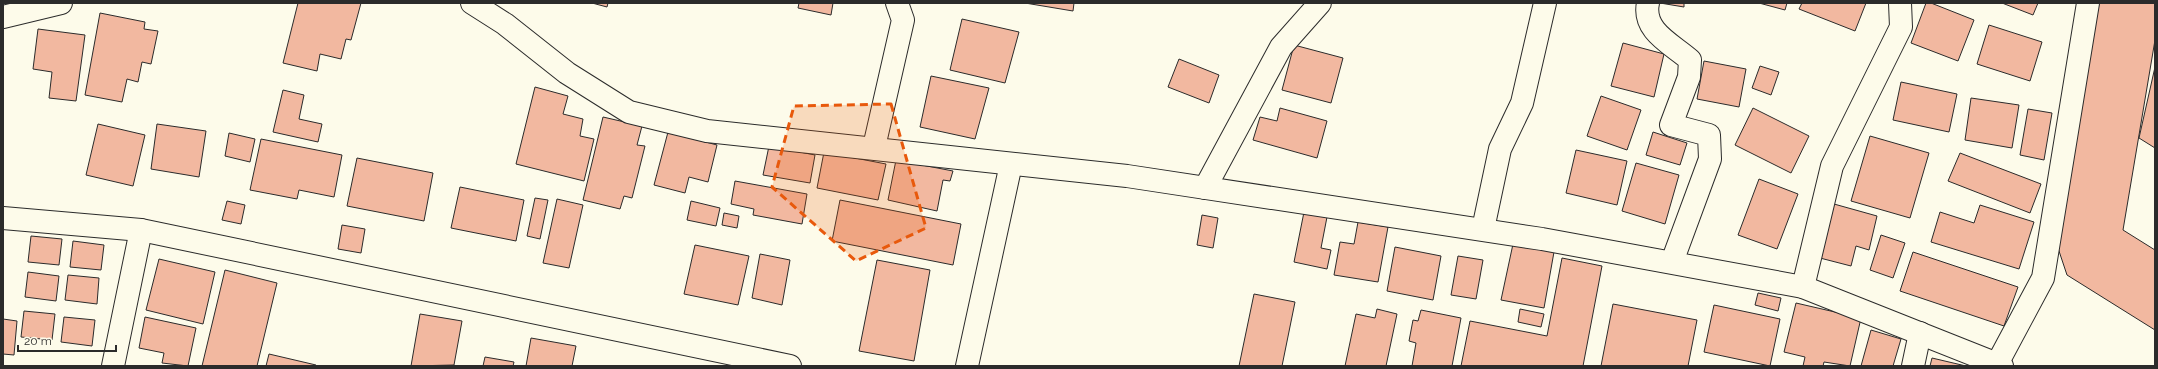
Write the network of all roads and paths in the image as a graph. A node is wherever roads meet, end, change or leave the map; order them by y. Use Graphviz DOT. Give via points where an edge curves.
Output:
graph roads {
  1 [pos="61,3"];
  2 [pos="472,3"];
  3 [pos="897,3"];
  4 [pos="1320,3"];
  5 [pos="1546,3"];
  6 [pos="1648,3"];
  7 [pos="1900,3"];
  8 [pos="2088,3"];
  9 [pos="3,17"];
  10 [pos="874,147"];
  11 [pos="1011,164"];
  12 [pos="1205,188"];
  13 [pos="3,218"];
  14 [pos="142,230"];
  15 [pos="1483,230"];
  16 [pos="1672,262"];
  17 [pos="1803,286"];
  18 [pos="1920,333"];
  19 [pos="2000,365"];
  20 [pos="113,366"];
  21 [pos="790,366"];
  22 [pos="967,366"];
  23 [pos="1912,366"];
  1 -- 9 [label="street"];
  2 -- 10 [label="street" via="505,24 567,73 628,112 707,131"];
  3 -- 10 [label="street" via="902,20"];
  4 -- 12 [label="street" via="1282,47"];
  5 -- 15 [label="street" via="1522,103 1500,149"];
  6 -- 16 [label="street" via="1647,11 1652,29 1690,60 1689,76 1671,125 1709,136 1710,159"];
  7 -- 17 [label="street" via="1901,28 1832,166"];
  8 -- 19 [label="street" via="2043,278"];
  10 -- 11 [label="street"];
  11 -- 12 [label="street" via="1127,176"];
  11 -- 22 [label="street"];
  12 -- 15 [label="street"];
  13 -- 14 [label="street"];
  14 -- 20 [label="street"];
  14 -- 21 [label="street"];
  15 -- 16 [label="street"];
  16 -- 17 [label="street"];
  17 -- 18 [label="street"];
  18 -- 19 [label="street"];
  18 -- 23 [label="street"];
}
